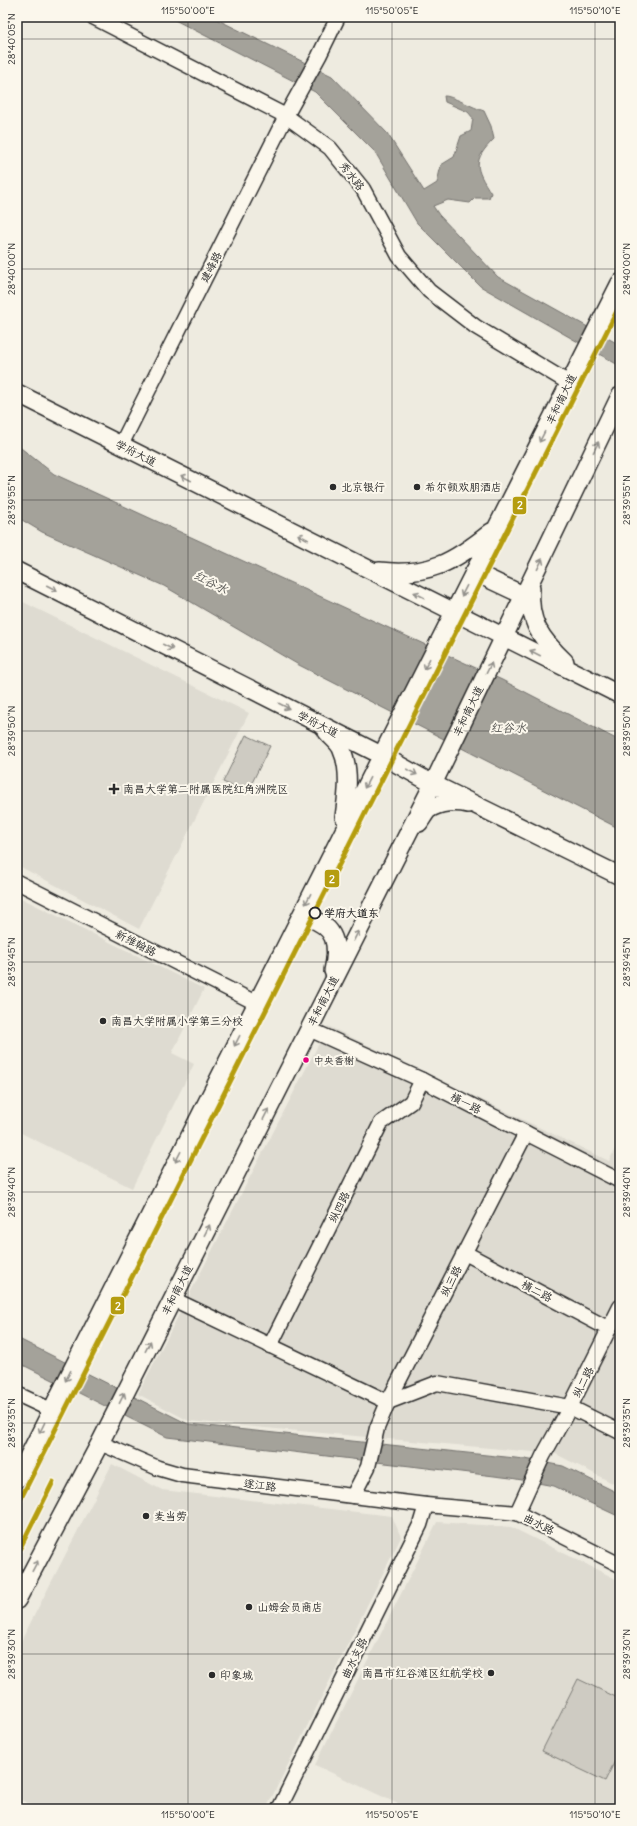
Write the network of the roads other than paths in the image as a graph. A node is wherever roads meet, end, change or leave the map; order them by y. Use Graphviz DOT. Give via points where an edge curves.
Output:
graph roads {
  1 [pos="93,17"];
  2 [pos="338,17"];
  3 [pos="286,116"];
  4 [pos="620,283"];
  5 [pos="569,383"];
  6 [pos="17,393"];
  7 [pos="620,396"];
  8 [pos="121,445"];
  9 [pos="497,526"];
  10 [pos="368,569"];
  11 [pos="17,571"];
  12 [pos="474,572"];
  13 [pos="528,589"];
  14 [pos="453,612"];
  15 [pos="501,644"];
  16 [pos="578,674"];
  17 [pos="620,696"];
  18 [pos="322,725"];
  19 [pos="381,755"];
  20 [pos="433,784"];
  21 [pos="490,812"];
  22 [pos="342,833"];
  23 [pos="398,852"];
  24 [pos="620,876"];
  25 [pos="17,882"];
  26 [pos="276,962"];
  27 [pos="329,989"];
  28 [pos="256,1003"];
  29 [pos="309,1029"];
  30 [pos="422,1080"];
  31 [pos="526,1134"];
  32 [pos="620,1181"];
  33 [pos="465,1253"];
  34 [pos="173,1299"];
  35 [pos="620,1307"];
  36 [pos="609,1329"];
  37 [pos="270,1346"];
  38 [pos="17,1394"];
  39 [pos="388,1402"];
  40 [pos="570,1407"];
  41 [pos="51,1410"];
  42 [pos="620,1432"];
  43 [pos="100,1443"];
  44 [pos="17,1479"];
  45 [pos="353,1496"];
  46 [pos="426,1505"];
  47 [pos="517,1513"];
  48 [pos="620,1565"];
  49 [pos="17,1600"];
  50 [pos="279,1809"];
  1 -- 3 [label="street, 秀水路"];
  2 -- 3 [label="street, 建峰路"];
  3 -- 5 [label="street, 秀水路" via="330,148 363,189 399,256 429,291 476,327"];
  3 -- 8 [label="street, 建峰路"];
  4 -- 5 [label="main road, 丰和南大道"];
  5 -- 9 [label="main road, 丰和南大道, one-way"];
  6 -- 8 [label="main road, 学府大道"];
  13 -- 7 [label="main road, 丰和南大道, one-way"];
  10 -- 8 [label="main road, 学府大道, one-way"];
  9 -- 10 [label="main road" via="466,553 441,565 413,573"];
  9 -- 12 [label="main road, 丰和南大道"];
  14 -- 10 [label="main road, 学府大道, one-way"];
  11 -- 18 [label="main road, 学府大道, one-way"];
  12 -- 13 [label="main road"];
  12 -- 14 [label="main road, 丰和南大道, one-way"];
  13 -- 15 [label="main road, 丰和南大道"];
  13 -- 16 [label="main road" via="536,626 546,643"];
  14 -- 15 [label="main road, 学府大道"];
  14 -- 19 [label="main road, 丰和南大道, one-way"];
  16 -- 15 [label="main road, 学府大道, one-way"];
  20 -- 15 [label="main road, 丰和南大道, one-way"];
  16 -- 17 [label="main road, 学府大道"];
  18 -- 19 [label="main road, 学府大道"];
  18 -- 22 [label="main road" via="341,748 346,767 348,793"];
  19 -- 20 [label="main road, 学府大道, one-way"];
  19 -- 22 [label="main road, 丰和南大道, one-way"];
  20 -- 21 [label="main road, 学府大道"];
  20 -- 23 [label="main road, 丰和南大道"];
  21 -- 23 [label="main road" via="461,802 445,803 428,810"];
  21 -- 24 [label="main road, 学府大道"];
  22 -- 26 [label="main road, 丰和南大道, one-way"];
  27 -- 23 [label="main road, 丰和南大道, one-way"];
  25 -- 28 [label="street, 新维翰路"];
  26 -- 27 [label="main road" via="302,922 308,918 320,921 328,927 335,941 336,958"];
  26 -- 28 [label="main road, 丰和南大道"];
  27 -- 29 [label="main road, 丰和南大道"];
  28 -- 41 [label="main road, 丰和南大道, one-way"];
  29 -- 30 [label="street, 横一路"];
  34 -- 29 [label="main road, 丰和南大道, one-way"];
  30 -- 31 [label="street, 横一路"];
  30 -- 37 [label="street, 纵四路" via="411,1102 381,1123"];
  31 -- 32 [label="street, 横一路"];
  31 -- 33 [label="street, 纵三路"];
  33 -- 36 [label="street, 横二路"];
  33 -- 39 [label="street, 纵三路"];
  34 -- 37 [label="street"];
  43 -- 34 [label="main road, 丰和南大道, one-way"];
  35 -- 36 [label="street, 纵二路"];
  36 -- 40 [label="street, 纵二路"];
  37 -- 39 [label="street"];
  38 -- 41 [label="street"];
  39 -- 40 [label="street" via="437,1383"];
  39 -- 45 [label="street, 纵三路" via="377,1428 368,1467"];
  40 -- 42 [label="street"];
  40 -- 47 [label="street, 纵二路" via="543,1456"];
  41 -- 44 [label="main road, 丰和南大道, one-way"];
  43 -- 45 [label="street, 遂江路" via="158,1468 182,1475"];
  49 -- 43 [label="main road, 丰和南大道, one-way"];
  45 -- 46 [label="street, 遂江路"];
  46 -- 47 [label="street, 曲水路"];
  46 -- 50 [label="street, 曲水支路" via="420,1525"];
  47 -- 48 [label="street, 曲水路"];
}
